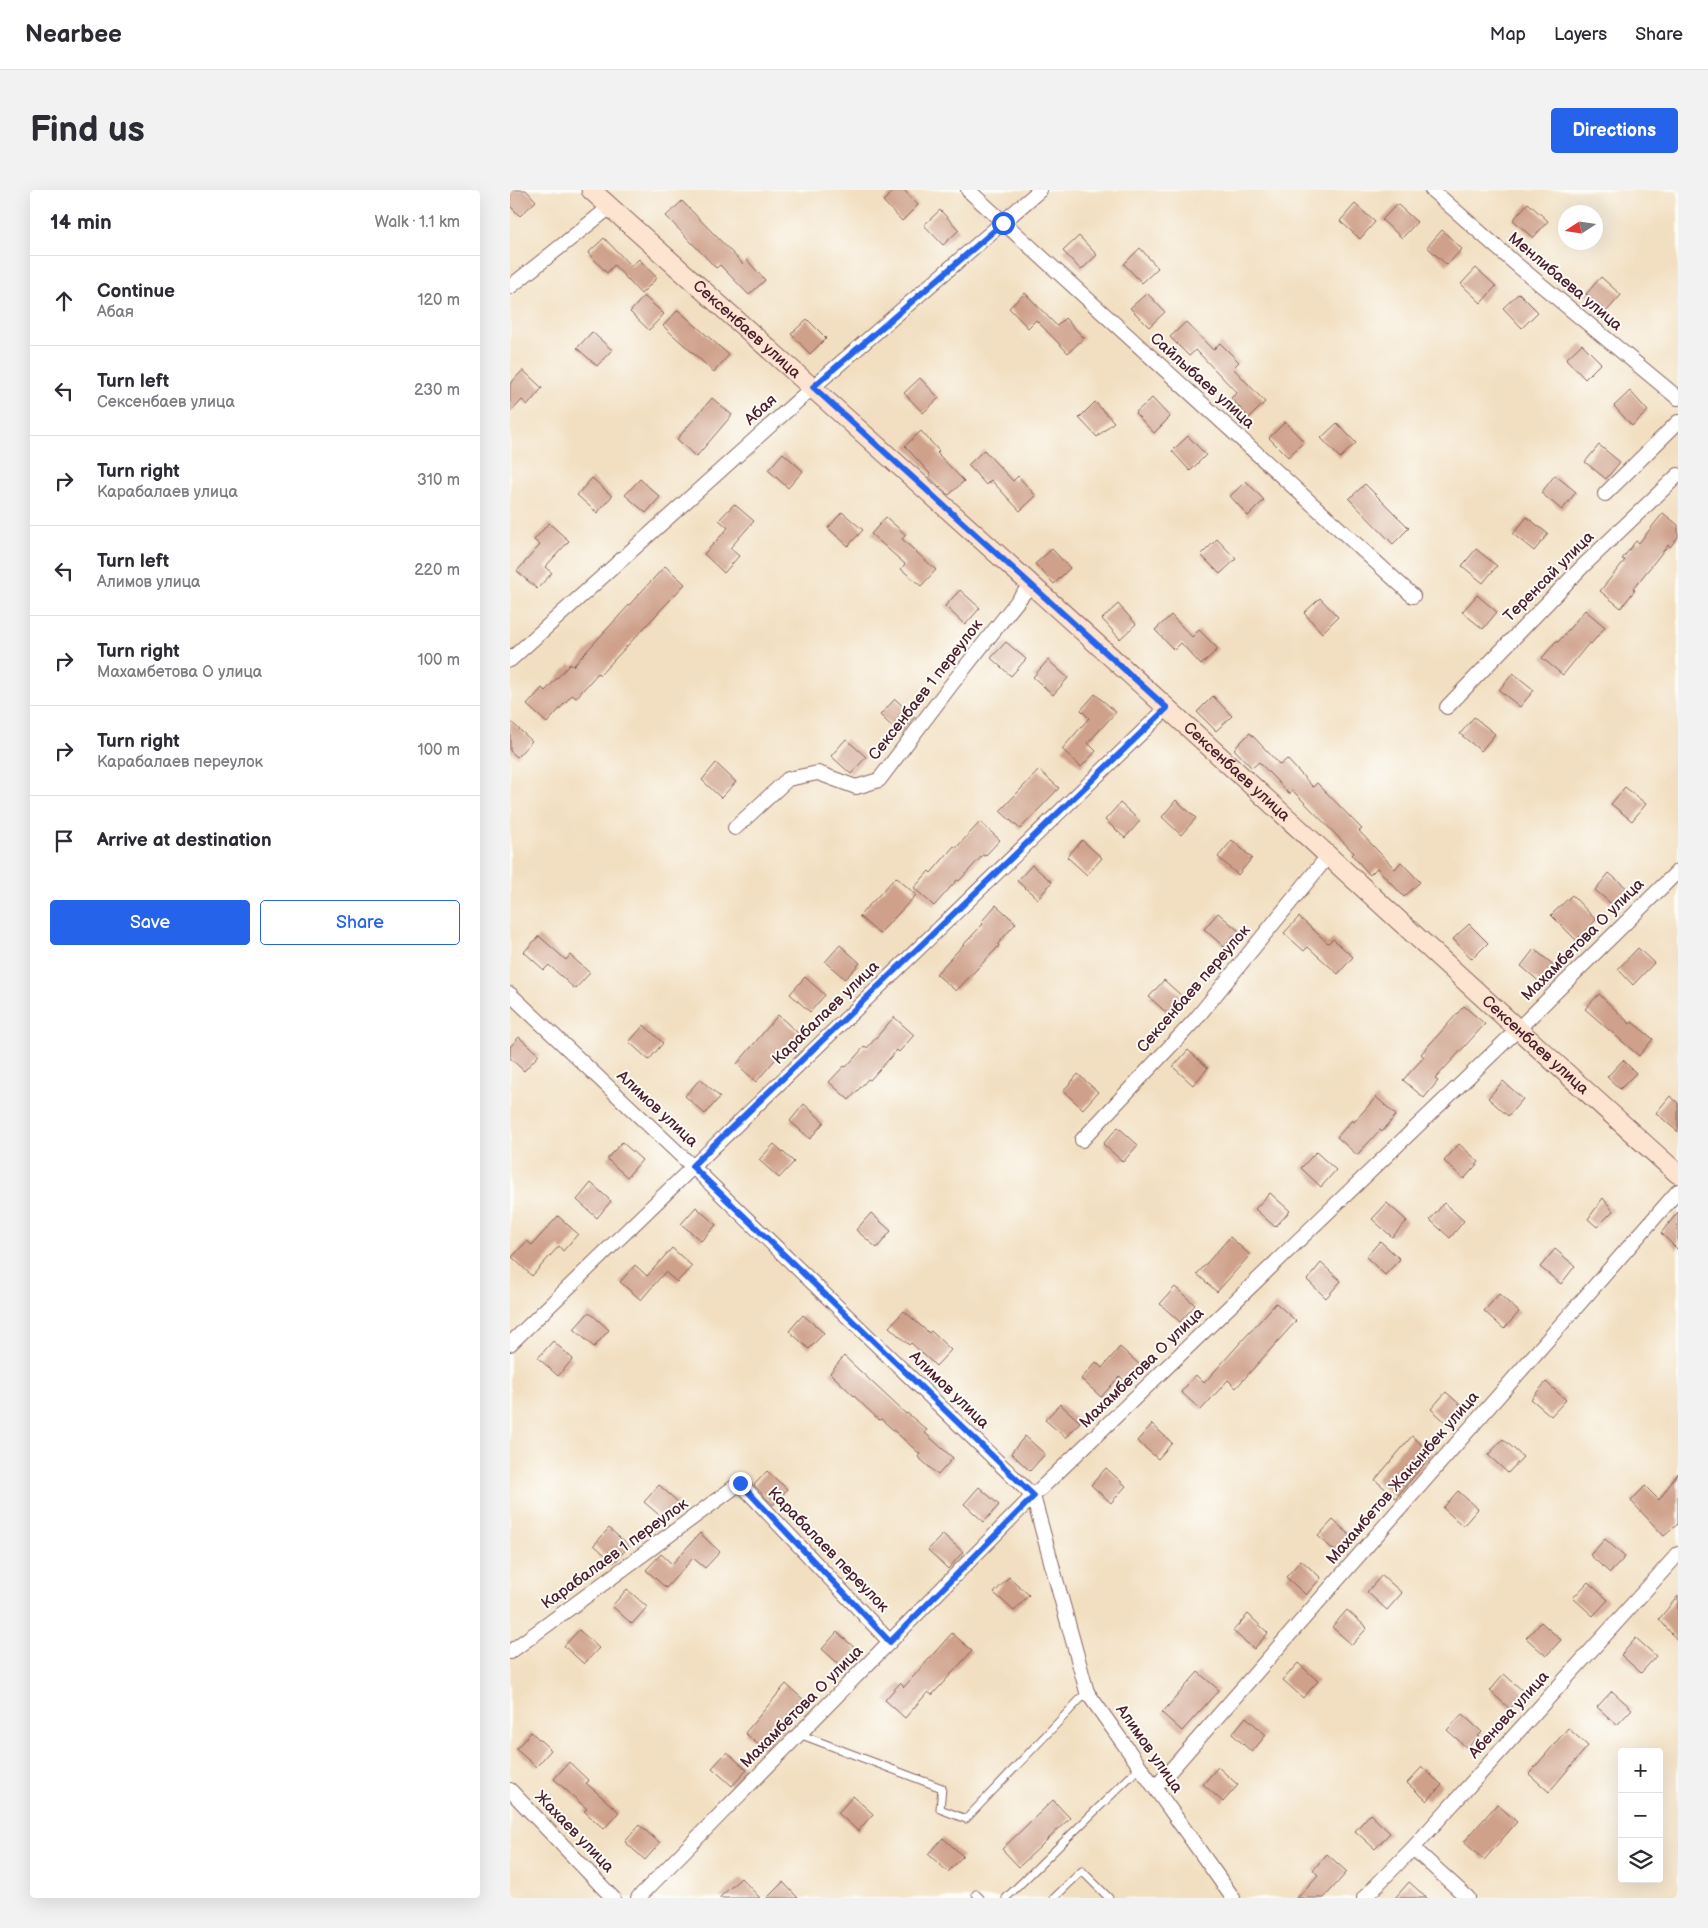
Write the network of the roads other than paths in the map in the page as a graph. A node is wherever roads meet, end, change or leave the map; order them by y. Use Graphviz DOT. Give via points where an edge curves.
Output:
graph roads {
  1 [pos="591,190"];
  2 [pos="968,190"];
  3 [pos="1040,190"];
  4 [pos="1432,190"];
  5 [pos="610,207"];
  6 [pos="1003,223"];
  7 [pos="510,287"];
  8 [pos="813,387"];
  9 [pos="1678,398"];
  10 [pos="1678,422"];
  11 [pos="1678,475"];
  12 [pos="1605,494"];
  13 [pos="1031,584"];
  14 [pos="1413,596"];
  15 [pos="510,660"];
  16 [pos="1447,707"];
  17 [pos="1167,708"];
  18 [pos="735,828"];
  19 [pos="1328,856"];
  20 [pos="1678,871"];
  21 [pos="510,994"];
  22 [pos="1517,1030"];
  23 [pos="1082,1140"];
  24 [pos="692,1166"];
  25 [pos="1678,1174"];
  26 [pos="1678,1191"];
  27 [pos="510,1344"];
  28 [pos="740,1483"];
  29 [pos="1034,1496"];
  30 [pos="1678,1554"];
  31 [pos="890,1642"];
  32 [pos="510,1652"];
  33 [pos="1087,1692"];
  34 [pos="799,1734"];
  35 [pos="1140,1768"];
  36 [pos="1155,1788"];
  37 [pos="510,1790"];
  38 [pos="1413,1848"];
  39 [pos="613,1898"];
  40 [pos="638,1898"];
  41 [pos="1006,1898"];
  42 [pos="1054,1898"];
  43 [pos="1109,1898"];
  44 [pos="1233,1898"];
  45 [pos="1364,1898"];
  46 [pos="1468,1898"];
  1 -- 5 [label="street, Сексенбаев улица"];
  2 -- 6 [label="street, Сайлыбаев улица"];
  3 -- 6 [label="street, Абая"];
  4 -- 9 [label="street, Менлибаева улица"];
  5 -- 7 [label="street"];
  5 -- 8 [label="street, Сексенбаев улица"];
  6 -- 8 [label="street, Абая"];
  6 -- 14 [label="street, Сайлыбаев улица"];
  8 -- 13 [label="street, Сексенбаев улица"];
  8 -- 15 [label="street, Абая"];
  10 -- 12 [label="street"];
  11 -- 16 [label="street, Теренсай улица" via="1583,566"];
  13 -- 17 [label="street, Сексенбаев улица"];
  13 -- 18 [label="street, Сексенбаев 1 переулок" via="879,780 856,787 818,773 788,779"];
  17 -- 19 [label="street, Сексенбаев улица"];
  17 -- 24 [label="street, Карабалаев улица"];
  19 -- 22 [label="street, Сексенбаев улица"];
  19 -- 23 [label="street, Сексенбаев переулок" via="1195,1020"];
  20 -- 22 [label="street, Махамбетова О улица"];
  21 -- 24 [label="street, Алимов улица"];
  22 -- 25 [label="street, Сексенбаев улица"];
  22 -- 29 [label="street, Махамбетова О улица"];
  24 -- 27 [label="street, Карабалаев улица"];
  24 -- 29 [label="street, Алимов улица"];
  26 -- 36 [label="street, Махамбетов Жакынбек улица"];
  28 -- 31 [label="street, Карабалаев переулок"];
  28 -- 32 [label="street, Карабалаев 1 переулок"];
  29 -- 31 [label="street, Махамбетова О улица"];
  29 -- 33 [label="street, Алимов улица"];
  30 -- 38 [label="street, Абенова улица"];
  31 -- 34 [label="street, Махамбетова О улица"];
  33 -- 34 [label="lane" via="966,1818 940,1808 942,1788"];
  33 -- 35 [label="street, Алимов улица"];
  34 -- 40 [label="street, Махамбетова О улица"];
  35 -- 36 [label="street, Алимов улица"];
  35 -- 41 [label="lane"];
  36 -- 44 [label="street, Алимов улица"];
  37 -- 39 [label="street, Жахаев улица"];
  38 -- 45 [label="street, Абенова улица"];
  38 -- 46 [label="street"];
  42 -- 43 [label="lane" via="1082,1871"];
}
